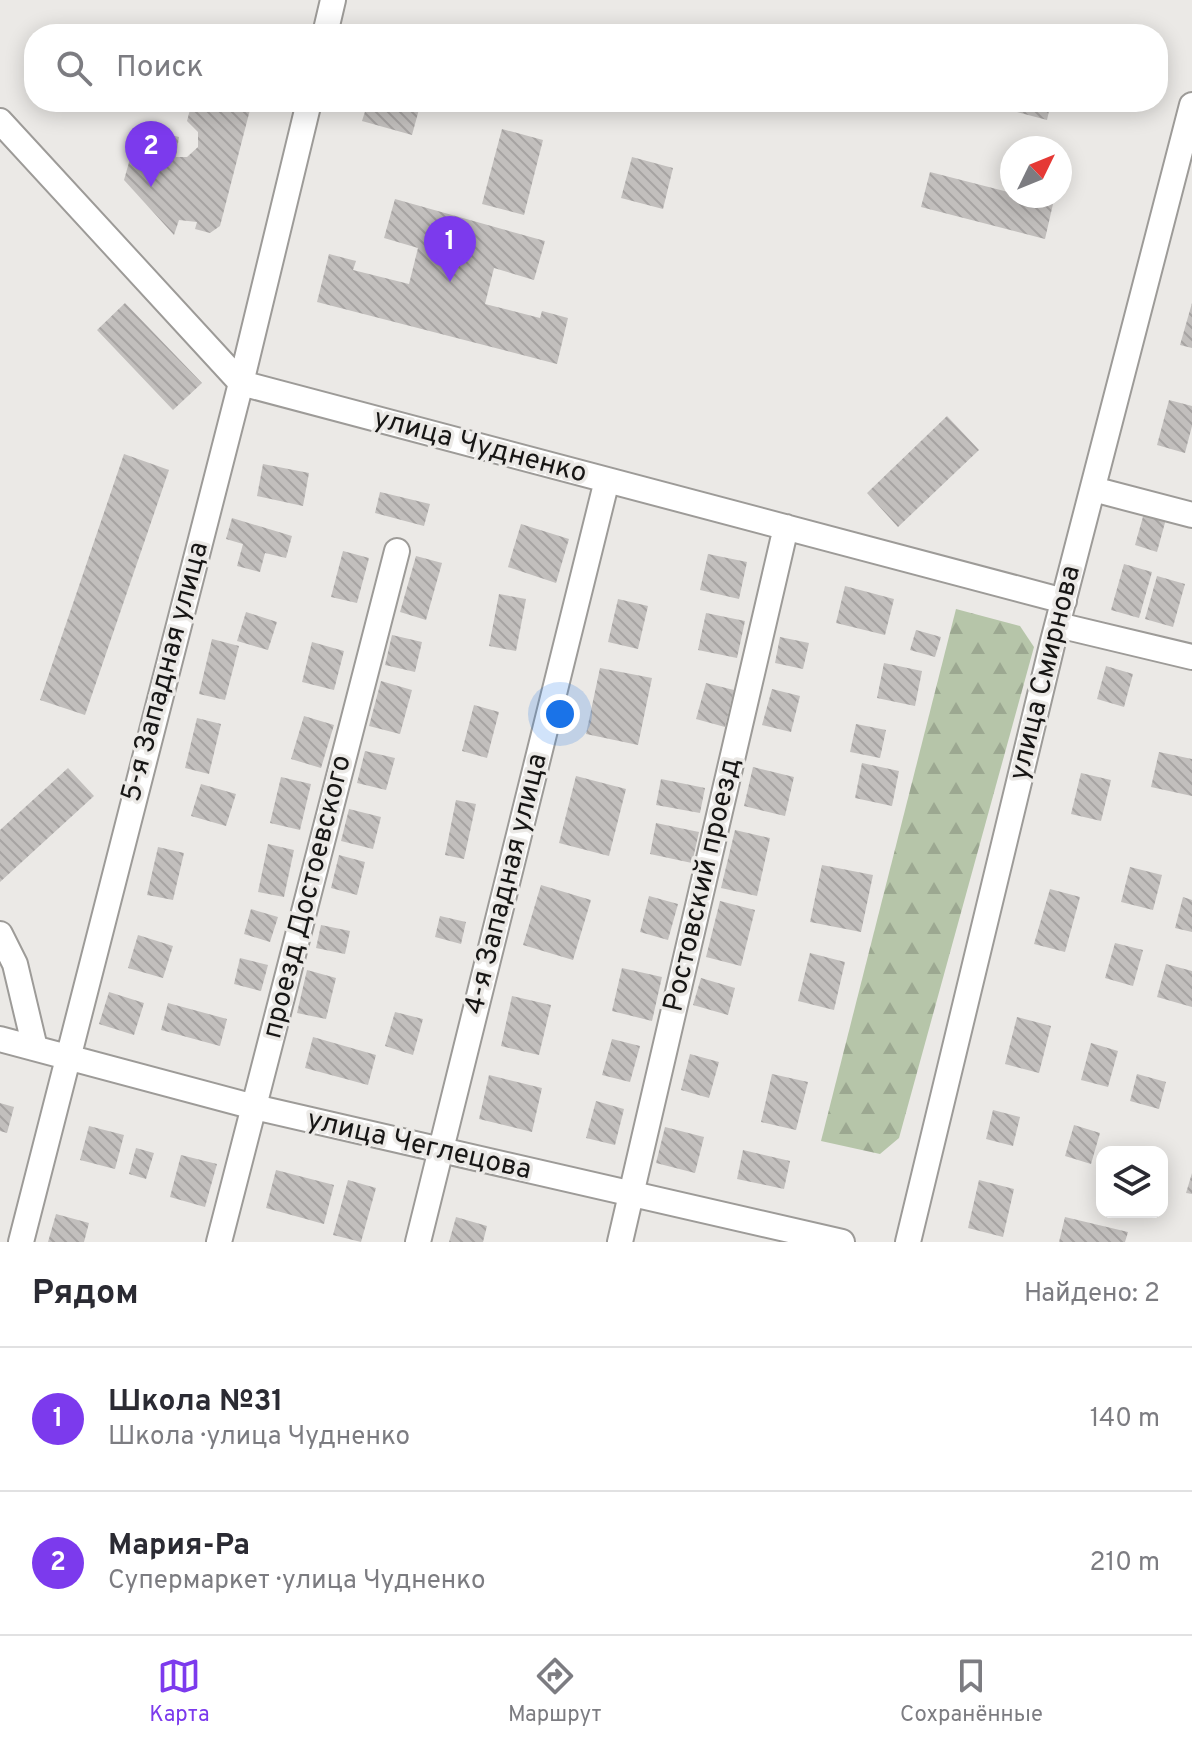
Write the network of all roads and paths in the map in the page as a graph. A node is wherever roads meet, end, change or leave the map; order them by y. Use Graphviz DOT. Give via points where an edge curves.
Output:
graph roads {
  1 [pos="333,0"];
  2 [pos="327,24"];
  3 [pos="1192,105"];
  4 [pos="307,112"];
  5 [pos="0,121"];
  6 [pos="241,383"];
  7 [pos="607,480"];
  8 [pos="1093,489"];
  9 [pos="1192,515"];
  10 [pos="786,527"];
  11 [pos="397,551"];
  12 [pos="1061,613"];
  13 [pos="1192,657"];
  14 [pos="0,934"];
  15 [pos="0,1039"];
  16 [pos="35,1048"];
  17 [pos="69,1055"];
  18 [pos="254,1107"];
  19 [pos="441,1151"];
  20 [pos="632,1197"];
  21 [pos="21,1242"];
  22 [pos="219,1242"];
  23 [pos="418,1242"];
  24 [pos="620,1242"];
  25 [pos="842,1242"];
  26 [pos="908,1242"];
  1 -- 2 [label="street"];
  3 -- 8 [label="street, улица Смирнова"];
  4 -- 6 [label="street, 5-я Западная улица"];
  5 -- 6 [label="street"];
  6 -- 7 [label="street, улица Чудненко"];
  6 -- 17 [label="street, 5-я Западная улица"];
  7 -- 10 [label="street, улица Чудненко"];
  7 -- 19 [label="street, 4-я Западная улица"];
  8 -- 9 [label="street"];
  8 -- 12 [label="street, улица Смирнова"];
  10 -- 12 [label="street, улица Чудненко"];
  10 -- 20 [label="street, Ростовский проезд"];
  11 -- 18 [label="street, проезд Достоевского"];
  12 -- 13 [label="street, улица Чудненко"];
  12 -- 26 [label="street, улица Смирнова"];
  14 -- 16 [label="street" via="15,964"];
  15 -- 16 [label="street, улица Чеглецова"];
  16 -- 17 [label="street, улица Чеглецова"];
  17 -- 18 [label="street, улица Чеглецова"];
  17 -- 21 [label="street, 5-я Западная улица"];
  18 -- 19 [label="street, улица Чеглецова"];
  18 -- 22 [label="street, проезд Достоевского"];
  19 -- 20 [label="street, улица Чеглецова"];
  19 -- 23 [label="street, 4-я Западная улица"];
  20 -- 24 [label="street, Ростовский проезд"];
  20 -- 25 [label="street, улица Чеглецова"];
}
